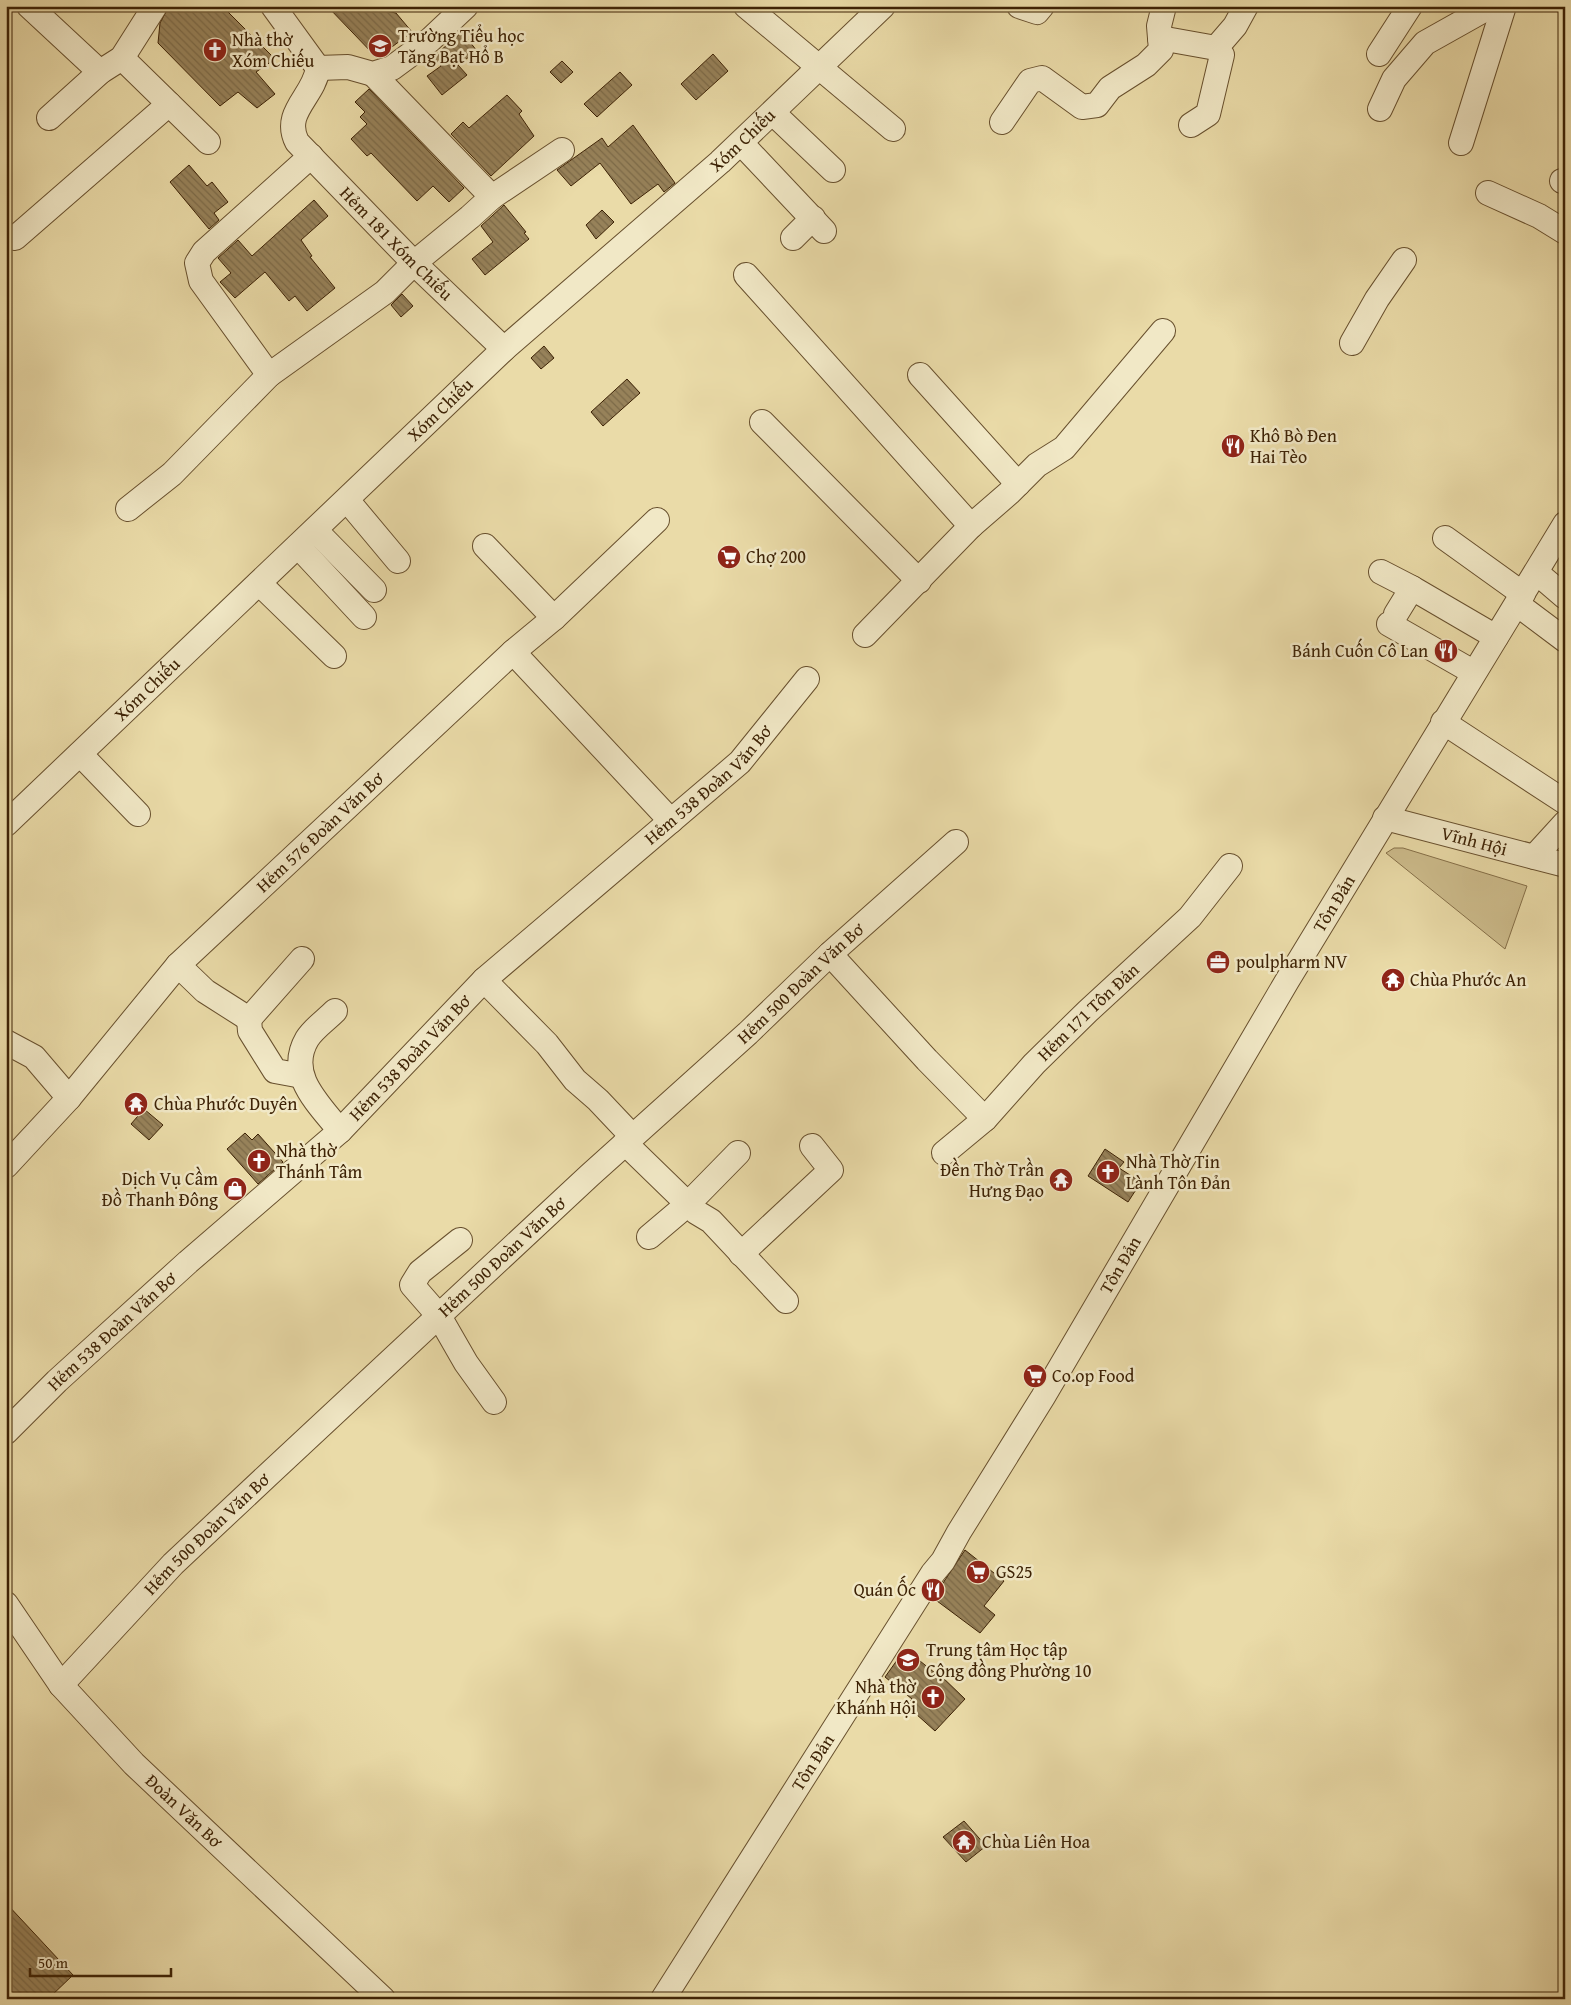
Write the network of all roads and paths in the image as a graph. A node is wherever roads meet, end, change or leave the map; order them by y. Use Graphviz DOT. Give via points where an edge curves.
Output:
graph roads {
  1 [pos="29,6"];
  2 [pos="155,6"];
  3 [pos="273,6"];
  4 [pos="466,6"];
  5 [pos="746,6"];
  6 [pos="882,6"];
  7 [pos="1019,6"];
  8 [pos="1042,6"];
  9 [pos="1164,6"];
  10 [pos="1246,6"];
  11 [pos="1410,6"];
  12 [pos="1491,6"];
  13 [pos="1504,6"];
  14 [pos="1160,38"];
  15 [pos="1216,48"];
  16 [pos="1379,54"];
  17 [pos="122,58"];
  18 [pos="821,67"];
  19 [pos="318,68"];
  20 [pos="100,72"];
  21 [pos="373,74"];
  22 [pos="169,104"];
  23 [pos="1380,110"];
  24 [pos="773,113"];
  25 [pos="49,118"];
  26 [pos="1002,122"];
  27 [pos="1191,125"];
  28 [pos="893,129"];
  29 [pos="208,142"];
  30 [pos="741,143"];
  31 [pos="1460,143"];
  32 [pos="562,150"];
  33 [pos="311,156"];
  34 [pos="833,170"];
  35 [pos="1488,193"];
  36 [pos="492,197"];
  37 [pos="1565,232"];
  38 [pos="15,238"];
  39 [pos="793,238"];
  40 [pos="1404,260"];
  41 [pos="414,263"];
  42 [pos="746,275"];
  43 [pos="1163,331"];
  44 [pos="1352,343"];
  45 [pos="504,350"];
  46 [pos="269,375"];
  47 [pos="920,375"];
  48 [pos="762,422"];
  49 [pos="1018,484"];
  50 [pos="347,500"];
  51 [pos="128,509"];
  52 [pos="656,520"];
  53 [pos="1565,524"];
  54 [pos="971,526"];
  55 [pos="315,530"];
  56 [pos="1445,538"];
  57 [pos="298,546"];
  58 [pos="485,546"];
  59 [pos="398,561"];
  60 [pos="1381,572"];
  61 [pos="1537,572"];
  62 [pos="919,581"];
  63 [pos="259,584"];
  64 [pos="1412,588"];
  65 [pos="374,590"];
  66 [pos="1565,598"];
  67 [pos="1520,599"];
  68 [pos="364,617"];
  69 [pos="554,618"];
  70 [pos="864,635"];
  71 [pos="1496,637"];
  72 [pos="1565,640"];
  73 [pos="512,652"];
  74 [pos="334,656"];
  75 [pos="1473,672"];
  76 [pos="807,679"];
  77 [pos="1443,722"];
  78 [pos="80,754"];
  79 [pos="1565,802"];
  80 [pos="138,814"];
  81 [pos="1385,818"];
  82 [pos="671,821"];
  83 [pos="1565,823"];
  84 [pos="6,824"];
  85 [pos="956,842"];
  86 [pos="1534,857"];
  87 [pos="1565,865"];
  88 [pos="1230,866"];
  89 [pos="830,954"];
  90 [pos="302,959"];
  91 [pos="178,965"];
  92 [pos="484,980"];
  93 [pos="335,1012"];
  94 [pos="249,1019"];
  95 [pos="6,1042"];
  96 [pos="302,1076"];
  97 [pos="70,1098"];
  98 [pos="985,1118"];
  99 [pos="340,1131"];
  100 [pos="629,1140"];
  101 [pos="812,1146"];
  102 [pos="738,1153"];
  103 [pos="944,1153"];
  104 [pos="6,1166"];
  105 [pos="688,1204"];
  106 [pos="649,1237"];
  107 [pos="460,1240"];
  108 [pos="741,1254"];
  109 [pos="786,1302"];
  110 [pos="439,1316"];
  111 [pos="494,1402"];
  112 [pos="6,1432"];
  113 [pos="6,1604"];
  114 [pos="61,1684"];
  115 [pos="383,1999"];
  116 [pos="663,1999"];
  1 -- 20 [label="street"];
  2 -- 17 [label="street"];
  3 -- 19 [label="street"];
  4 -- 21 [label="street" via="430,40 392,68"];
  5 -- 18 [label="street"];
  6 -- 18 [label="street, Xóm Chiếu"];
  7 -- 8 [label="street" via="1037,12"];
  9 -- 14 [label="street"];
  10 -- 15 [label="street" via="1235,26"];
  11 -- 16 [label="street"];
  12 -- 23 [label="street" via="1425,43 1394,79"];
  13 -- 31 [label="street"];
  14 -- 15 [label="street"];
  14 -- 26 [label="street" via="1161,50 1146,65 1110,88 1097,105 1082,107 1042,78 1030,81"];
  15 -- 27 [label="street" via="1222,55 1208,114"];
  17 -- 20 [label="street"];
  17 -- 22 [label="street"];
  18 -- 24 [label="street, Xóm Chiếu"];
  18 -- 28 [label="street"];
  19 -- 21 [label="street" via="348,67"];
  19 -- 33 [label="street, Hẻm 181 Xóm Chiếu" via="313,88 296,112 292,133"];
  20 -- 25 [label="street"];
  21 -- 36 [label="street"];
  22 -- 29 [label="street"];
  22 -- 38 [label="street"];
  24 -- 30 [label="street, Xóm Chiếu"];
  24 -- 34 [label="street"];
  30 -- 39 [label="street" via="818,225"];
  30 -- 45 [label="street, Xóm Chiếu"];
  32 -- 36 [label="street"];
  33 -- 41 [label="street, Hẻm 181 Xóm Chiếu"];
  33 -- 46 [label="street" via="204,252 197,263 201,281"];
  35 -- 37 [label="street" via="1539,216"];
  36 -- 41 [label="street"];
  40 -- 44 [label="street"];
  41 -- 45 [label="street, Hẻm 181 Xóm Chiếu"];
  41 -- 46 [label="street" via="385,292"];
  42 -- 54 [label="street"];
  43 -- 49 [label="street" via="1064,448 1037,465"];
  45 -- 50 [label="street, Xóm Chiếu"];
  46 -- 51 [label="street" via="172,474"];
  47 -- 49 [label="street"];
  48 -- 62 [label="street"];
  49 -- 54 [label="street"];
  50 -- 55 [label="street, Xóm Chiếu"];
  50 -- 59 [label="street"];
  52 -- 69 [label="street, Hẻm 576 Đoàn Văn Bơ"];
  53 -- 61 [label="street, Tôn Đản"];
  54 -- 62 [label="street"];
  55 -- 57 [label="street, Xóm Chiếu"];
  55 -- 65 [label="street"];
  56 -- 67 [label="street"];
  57 -- 63 [label="street, Xóm Chiếu"];
  57 -- 68 [label="street"];
  58 -- 69 [label="street"];
  60 -- 64 [label="street"];
  61 -- 66 [label="street"];
  61 -- 67 [label="street, Tôn Đản"];
  62 -- 70 [label="street"];
  63 -- 74 [label="street"];
  63 -- 78 [label="street, Xóm Chiếu"];
  64 -- 71 [label="street"];
  64 -- 75 [label="street" via="1393,619"];
  67 -- 71 [label="street, Tôn Đản"];
  67 -- 72 [label="street"];
  69 -- 73 [label="street, Hẻm 576 Đoàn Văn Bơ"];
  71 -- 75 [label="street, Tôn Đản"];
  73 -- 82 [label="street"];
  73 -- 91 [label="street, Hẻm 576 Đoàn Văn Bơ"];
  75 -- 77 [label="street, Tôn Đản"];
  76 -- 82 [label="street, Hẻm 538 Đoàn Văn Bơ" via="740,762"];
  77 -- 79 [label="street"];
  77 -- 81 [label="street, Tôn Đản"];
  78 -- 80 [label="street"];
  78 -- 84 [label="street, Xóm Chiếu"];
  81 -- 86 [label="street, Vĩnh Hội"];
  81 -- 116 [label="street, Tôn Đản" via="944,1561 933,1573"];
  82 -- 92 [label="street, Hẻm 538 Đoàn Văn Bơ"];
  83 -- 86 [label="street"];
  85 -- 89 [label="street, Hẻm 500 Đoàn Văn Bơ"];
  86 -- 87 [label="street, Vĩnh Hội"];
  88 -- 98 [label="street, Hẻm 171 Tôn Đản" via="1190,917 1074,1024"];
  89 -- 98 [label="street" via="933,1067"];
  89 -- 100 [label="street, Hẻm 500 Đoàn Văn Bơ"];
  90 -- 94 [label="street"];
  91 -- 94 [label="street" via="205,991"];
  91 -- 97 [label="street, Hẻm 576 Đoàn Văn Bơ"];
  92 -- 99 [label="street, Hẻm 538 Đoàn Văn Bơ"];
  92 -- 100 [label="street" via="547,1044 575,1080 598,1100"];
  93 -- 96 [label="street" via="307,1039 298,1064"];
  94 -- 96 [label="street" via="250,1031 274,1071"];
  95 -- 97 [label="street" via="34,1057"];
  96 -- 99 [label="street" via="304,1085"];
  97 -- 104 [label="street, Hẻm 576 Đoàn Văn Bơ"];
  98 -- 103 [label="street, Hẻm 171 Tôn Đản"];
  99 -- 112 [label="street, Hẻm 538 Đoàn Văn Bơ" via="188,1262"];
  100 -- 105 [label="street"];
  100 -- 110 [label="street, Hẻm 500 Đoàn Văn Bơ"];
  101 -- 108 [label="street" via="831,1170"];
  102 -- 105 [label="street"];
  105 -- 106 [label="street"];
  105 -- 108 [label="street" via="711,1221"];
  107 -- 110 [label="street" via="420,1272 412,1285"];
  108 -- 109 [label="street"];
  110 -- 111 [label="street" via="466,1363"];
  110 -- 114 [label="street, Hẻm 500 Đoàn Văn Bơ" via="173,1564"];
  113 -- 114 [label="street, Đoàn Văn Bơ"];
  114 -- 115 [label="street, Đoàn Văn Bơ" via="134,1764"];
}
